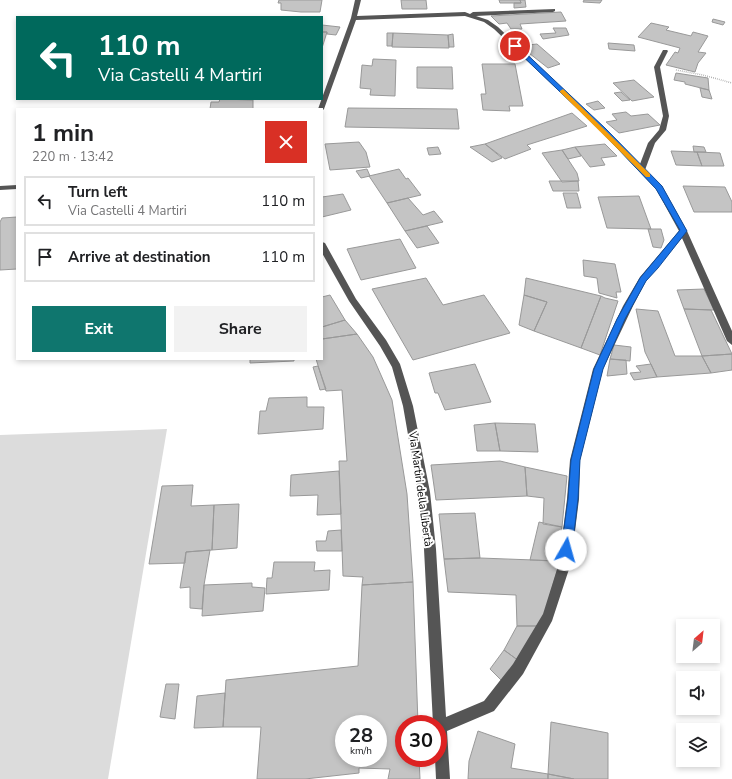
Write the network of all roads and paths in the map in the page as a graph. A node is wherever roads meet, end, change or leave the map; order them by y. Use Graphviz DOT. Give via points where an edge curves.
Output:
graph roads {
  1 [pos="358,0"];
  2 [pos="552,10"];
  3 [pos="464,14"];
  4 [pos="354,18"];
  5 [pos="666,51"];
  6 [pos="657,67"];
  7 [pos="732,83"];
  8 [pos="321,108"];
  9 [pos="642,169"];
  10 [pos="16,187"];
  11 [pos="0,188"];
  12 [pos="683,231"];
  13 [pos="323,247"];
  14 [pos="732,341"];
  15 [pos="439,715"];
  16 [pos="447,724"];
  17 [pos="442,767"];
  18 [pos="443,779"];
  1 -- 4 [label="street"];
  2 -- 3 [label="street"];
  3 -- 4 [label="street"];
  3 -- 9 [label="street" via="486,21 496,28"];
  4 -- 8 [label="street"];
  5 -- 6 [label="street"];
  6 -- 7 [label="path"];
  6 -- 9 [label="street" via="666,116 662,130 652,143"];
  9 -- 12 [label="street" via="659,188"];
  10 -- 11 [label="street"];
  12 -- 14 [label="street"];
  12 -- 16 [label="street" via="642,280 598,369 576,460 565,563 548,616 518,669 489,706"];
  13 -- 15 [label="street, Via Martiri della Libertà" via="353,301 397,367 408,406 424,492 430,549"];
  17 -- 18 [label="street, Via Martiri della Libertà"];
}
